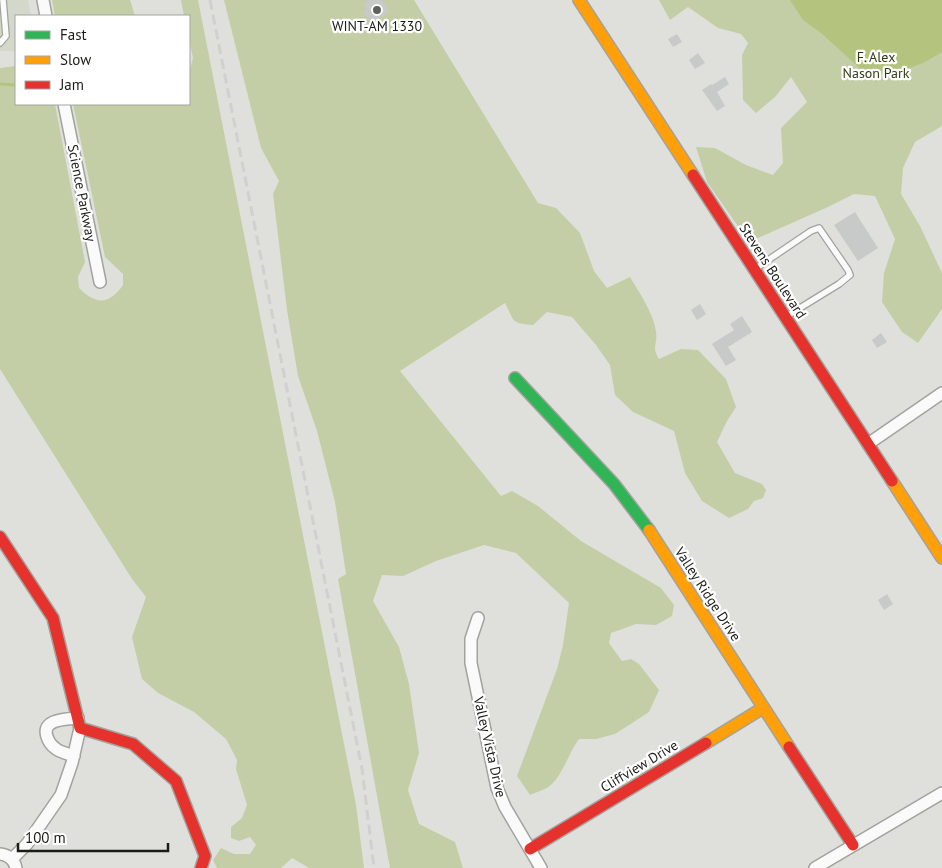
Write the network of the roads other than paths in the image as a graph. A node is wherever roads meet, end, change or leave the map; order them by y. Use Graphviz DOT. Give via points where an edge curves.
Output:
graph roads {
  1 [pos="3,0"];
  2 [pos="43,0"];
  3 [pos="578,0"];
  4 [pos="46,15"];
  5 [pos="0,43"];
  6 [pos="64,105"];
  7 [pos="754,270"];
  8 [pos="100,282"];
  9 [pos="785,317"];
  10 [pos="515,378"];
  11 [pos="942,393"];
  12 [pos="868,444"];
  13 [pos="0,537"];
  14 [pos="942,558"];
  15 [pos="478,618"];
  16 [pos="764,708"];
  17 [pos="79,723"];
  18 [pos="74,756"];
  19 [pos="942,793"];
  20 [pos="853,846"];
  21 [pos="530,849"];
  22 [pos="0,854"];
  23 [pos="14,863"];
  24 [pos="201,868"];
  25 [pos="541,868"];
  26 [pos="815,868"];
  1 -- 5 [label="lane" via="6,36"];
  2 -- 4 [label="street"];
  3 -- 7 [label="street, Stevens Boulevard"];
  6 -- 8 [label="street, Science Parkway"];
  7 -- 9 [label="street, Stevens Boulevard"];
  7 -- 9 [label="lane" via="820,228 848,270 850,275 839,284"];
  9 -- 12 [label="street, Stevens Boulevard"];
  10 -- 16 [label="street, Valley Ridge Drive" via="614,484 646,525"];
  11 -- 12 [label="street"];
  12 -- 14 [label="street, Stevens Boulevard"];
  13 -- 17 [label="street" via="53,618"];
  15 -- 21 [label="street, Valley Vista Drive" via="471,639 471,663 497,788"];
  16 -- 20 [label="street, Valley Ridge Drive"];
  16 -- 21 [label="street, Cliffview Drive"];
  17 -- 18 [label="street"];
  17 -- 18 [label="street" via="51,722 46,732 55,749"];
  17 -- 24 [label="street" via="134,744 176,781 205,856"];
  18 -- 23 [label="street" via="61,795"];
  19 -- 20 [label="street"];
  20 -- 26 [label="street"];
  21 -- 25 [label="street, Valley Vista Drive"];
  22 -- 23 [label="street" via="7,855"];
}
